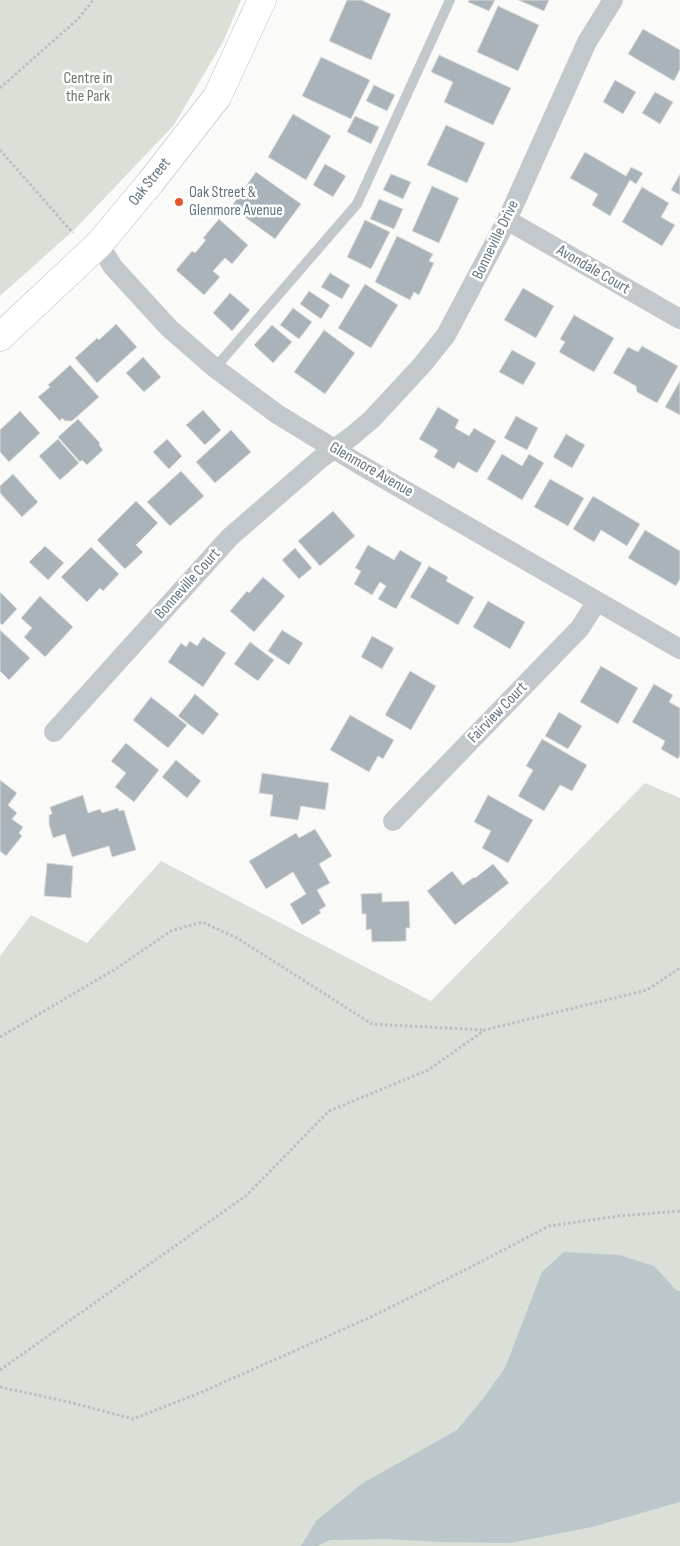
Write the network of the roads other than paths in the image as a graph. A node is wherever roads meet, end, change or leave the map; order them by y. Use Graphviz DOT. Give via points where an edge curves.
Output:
graph roads {
  1 [pos="262,0"];
  2 [pos="450,0"];
  3 [pos="612,0"];
  4 [pos="507,220"];
  5 [pos="99,244"];
  6 [pos="680,319"];
  7 [pos="0,336"];
  8 [pos="215,368"];
  9 [pos="334,449"];
  10 [pos="597,600"];
  11 [pos="680,650"];
  12 [pos="54,732"];
  13 [pos="393,821"];
  1 -- 5 [label="street, Oak Street" via="217,97"];
  2 -- 8 [label="lane" via="357,204"];
  3 -- 4 [label="street, Bonneville Drive" via="587,42"];
  4 -- 6 [label="street, Avondale Court"];
  4 -- 9 [label="street, Bonneville Drive" via="446,335 372,419"];
  5 -- 7 [label="street, Oak Street"];
  5 -- 8 [label="street, Glenmore Avenue" via="113,267 170,329"];
  8 -- 9 [label="street, Glenmore Avenue" via="277,414"];
  9 -- 10 [label="street, Glenmore Avenue"];
  9 -- 12 [label="street, Bonneville Court" via="230,537"];
  10 -- 11 [label="street, Glenmore Avenue"];
  10 -- 13 [label="street, Fairview Court" via="580,628"];
}
